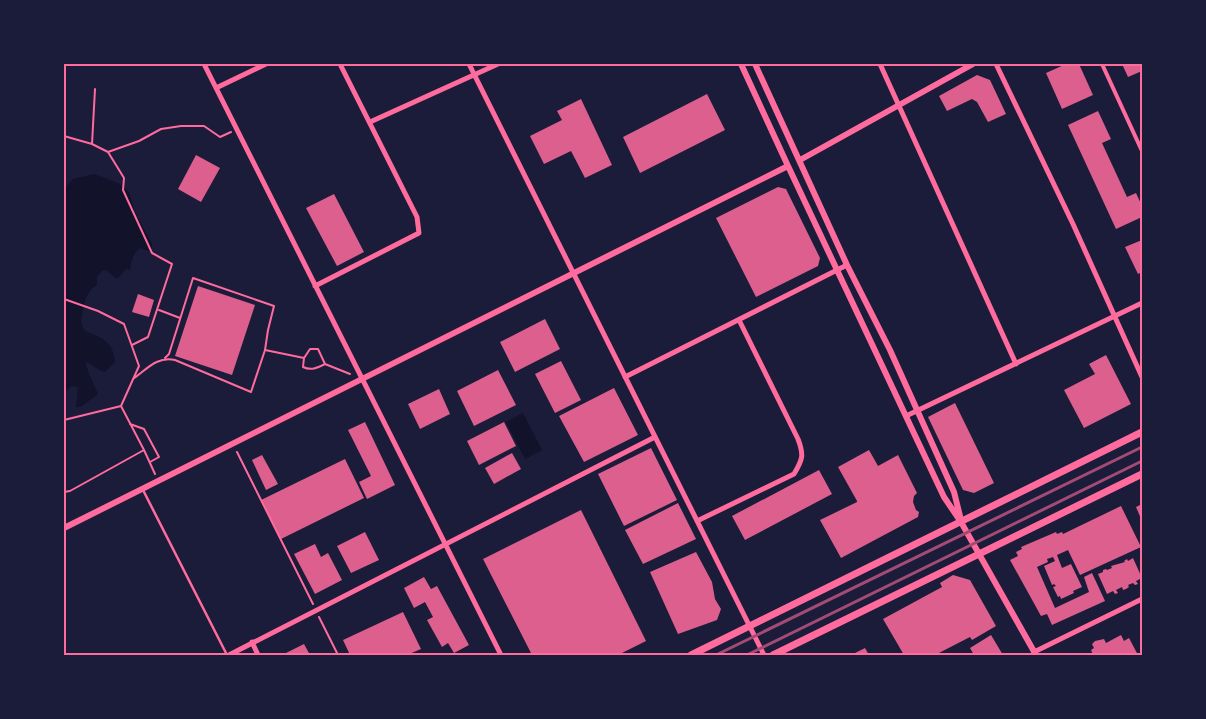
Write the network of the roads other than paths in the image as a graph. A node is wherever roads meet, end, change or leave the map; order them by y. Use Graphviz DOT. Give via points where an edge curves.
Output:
graph roads {
  1 [pos="204,64"];
  2 [pos="266,64"];
  3 [pos="340,64"];
  4 [pos="470,64"];
  5 [pos="498,64"];
  6 [pos="741,64"];
  7 [pos="755,64"];
  8 [pos="880,64"];
  9 [pos="973,64"];
  10 [pos="996,64"];
  11 [pos="1102,64"];
  12 [pos="475,74"];
  13 [pos="216,88"];
  14 [pos="898,105"];
  15 [pos="370,122"];
  16 [pos="1142,151"];
  17 [pos="800,160"];
  18 [pos="788,166"];
  19 [pos="847,265"];
  20 [pos="837,271"];
  21 [pos="574,274"];
  22 [pos="315,286"];
  23 [pos="1142,303"];
  24 [pos="1115,317"];
  25 [pos="740,320"];
  26 [pos="1016,364"];
  27 [pos="625,377"];
  28 [pos="1142,377"];
  29 [pos="362,380"];
  30 [pos="916,411"];
  31 [pos="906,416"];
  32 [pos="1142,432"];
  33 [pos="655,437"];
  34 [pos="1142,474"];
  35 [pos="143,489"];
  36 [pos="697,521"];
  37 [pos="961,522"];
  38 [pos="64,528"];
  39 [pos="445,544"];
  40 [pos="979,554"];
  41 [pos="1142,600"];
  42 [pos="749,626"];
  43 [pos="252,642"];
  44 [pos="1035,654"];
  45 [pos="228,655"];
  46 [pos="258,655"];
  47 [pos="501,655"];
  48 [pos="691,655"];
  49 [pos="764,655"];
  50 [pos="773,655"];
  1 -- 13 [label="street"];
  2 -- 13 [label="street"];
  3 -- 15 [label="street"];
  4 -- 12 [label="street"];
  5 -- 12 [label="street"];
  6 -- 18 [label="street"];
  7 -- 17 [label="street"];
  8 -- 14 [label="street"];
  9 -- 14 [label="street"];
  10 -- 24 [label="street"];
  11 -- 16 [label="street"];
  12 -- 15 [label="street"];
  12 -- 21 [label="street"];
  13 -- 22 [label="street"];
  14 -- 17 [label="street"];
  14 -- 26 [label="street"];
  15 -- 22 [label="street" via="417,217 419,233"];
  17 -- 18 [label="street"];
  17 -- 19 [label="street"];
  18 -- 20 [label="street"];
  18 -- 21 [label="street"];
  19 -- 20 [label="street"];
  19 -- 30 [label="street" via="890,350"];
  20 -- 25 [label="street"];
  20 -- 31 [label="street"];
  21 -- 27 [label="street"];
  21 -- 29 [label="street"];
  22 -- 29 [label="street"];
  23 -- 24 [label="street"];
  24 -- 26 [label="street"];
  24 -- 28 [label="street"];
  25 -- 27 [label="street"];
  25 -- 36 [label="street" via="798,439 801,462 794,474"];
  26 -- 30 [label="street"];
  27 -- 33 [label="street"];
  29 -- 35 [label="street"];
  29 -- 39 [label="street"];
  30 -- 31 [label="street"];
  30 -- 37 [label="street" via="954,492"];
  31 -- 37 [label="street" via="944,497"];
  32 -- 37 [label="main road"];
  33 -- 36 [label="street"];
  33 -- 39 [label="street"];
  34 -- 40 [label="main road"];
  35 -- 38 [label="street"];
  35 -- 45 [label="lane"];
  36 -- 42 [label="street"];
  37 -- 40 [label="street"];
  37 -- 42 [label="main road"];
  39 -- 43 [label="street"];
  39 -- 47 [label="street"];
  40 -- 44 [label="street"];
  40 -- 50 [label="main road"];
  41 -- 44 [label="street"];
  42 -- 48 [label="main road"];
  42 -- 49 [label="street"];
  43 -- 45 [label="street"];
  43 -- 46 [label="street"];
}
